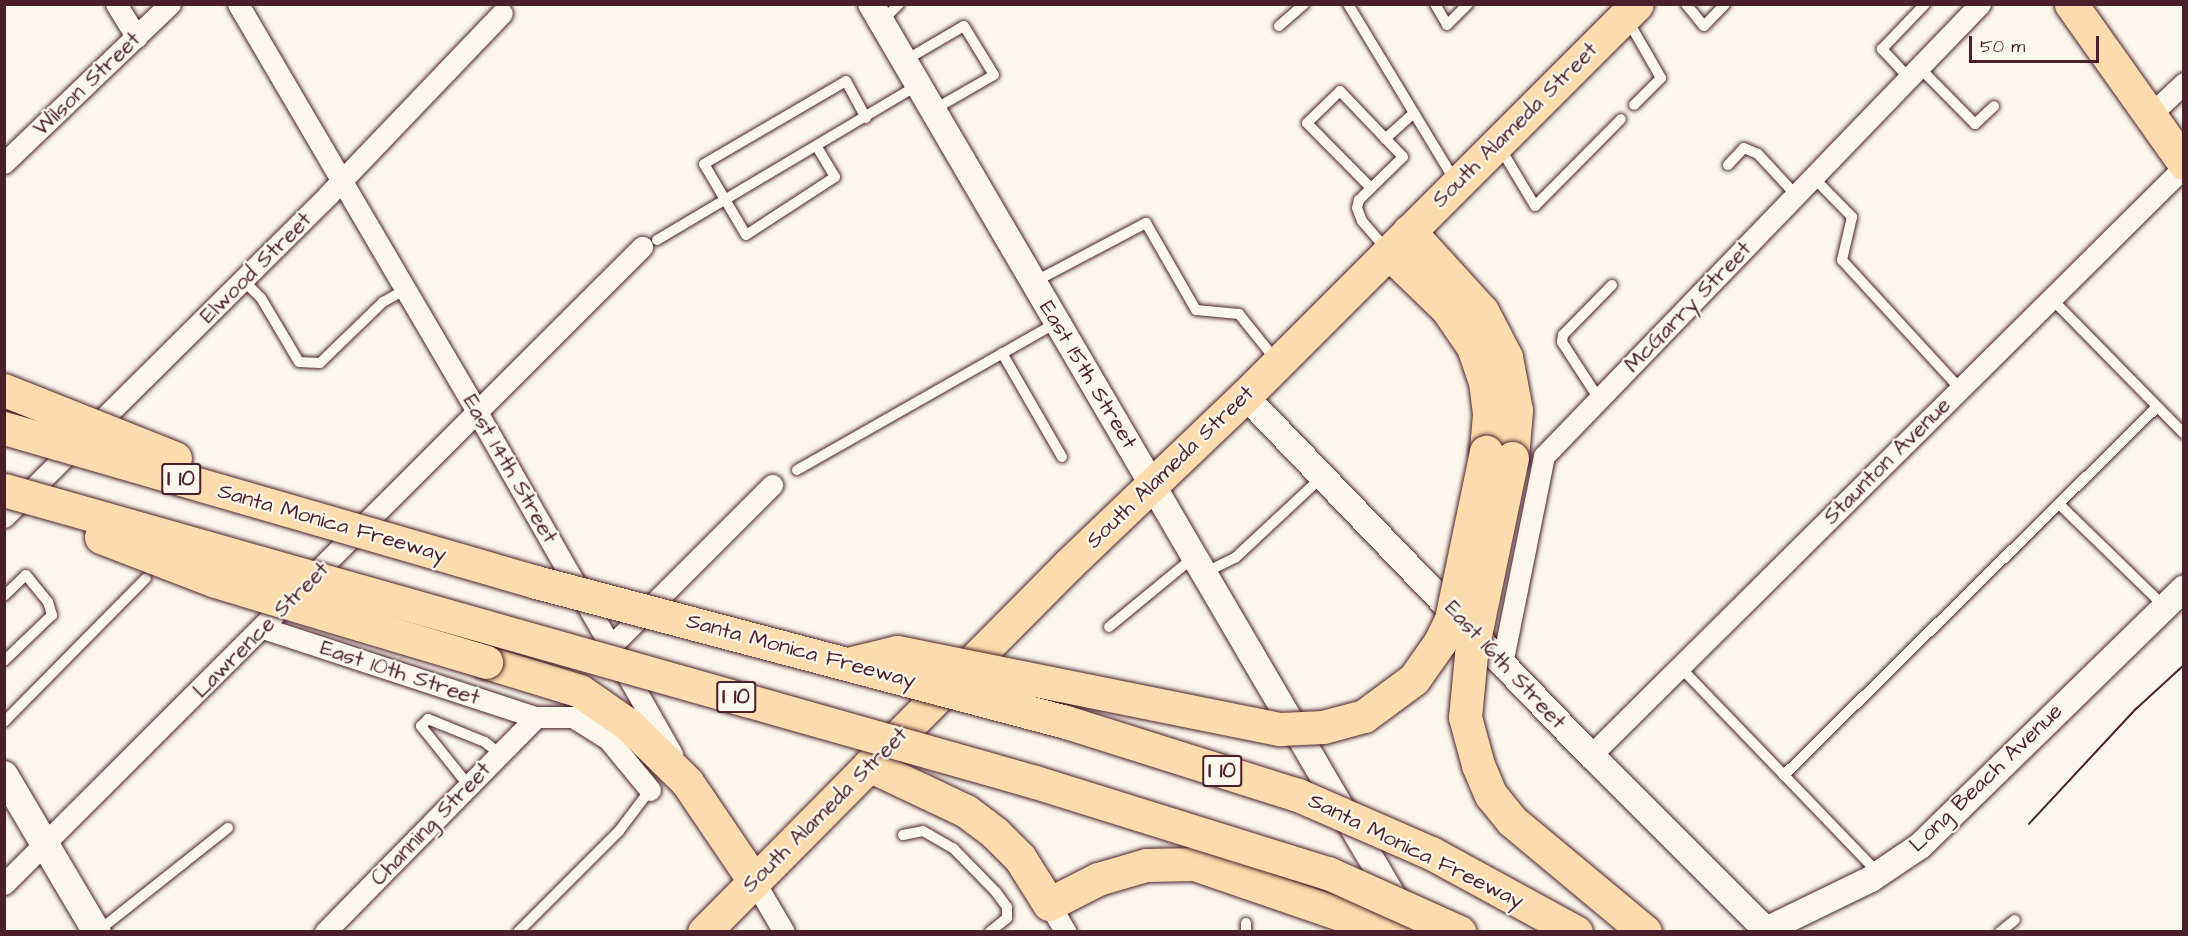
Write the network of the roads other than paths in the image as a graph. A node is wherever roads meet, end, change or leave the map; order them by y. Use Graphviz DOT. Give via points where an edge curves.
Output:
graph roads {
  1 [pos="116,4"];
  2 [pos="170,4"];
  3 [pos="238,4"];
  4 [pos="1304,4"];
  5 [pos="1348,4"];
  6 [pos="1435,4"];
  7 [pos="1468,4"];
  8 [pos="1686,4"];
  9 [pos="1725,4"];
  10 [pos="1925,4"];
  11 [pos="2071,4"];
  12 [pos="1973,7"];
  13 [pos="884,10"];
  14 [pos="1631,10"];
  15 [pos="502,13"];
  16 [pos="1279,26"];
  17 [pos="137,37"];
  18 [pos="904,61"];
  19 [pos="1914,73"];
  20 [pos="2184,83"];
  21 [pos="918,85"];
  22 [pos="1634,105"];
  23 [pos="1994,106"];
  24 [pos="933,111"];
  25 [pos="1414,113"];
  26 [pos="2149,116"];
  27 [pos="866,118"];
  28 [pos="1621,119"];
  29 [pos="1386,139"];
  30 [pos="1497,143"];
  31 [pos="817,147"];
  32 [pos="4,163"];
  33 [pos="1728,165"];
  34 [pos="2184,165"];
  35 [pos="1813,177"];
  36 [pos="342,180"];
  37 [pos="1457,183"];
  38 [pos="1371,188"];
  39 [pos="1796,195"];
  40 [pos="724,201"];
  41 [pos="1399,242"];
  42 [pos="650,243"];
  43 [pos="243,280"];
  44 [pos="1034,282"];
  45 [pos="1612,285"];
  46 [pos="406,289"];
  47 [pos="2051,298"];
  48 [pos="1057,322"];
  49 [pos="1002,353"];
  50 [pos="1278,363"];
  51 [pos="1960,389"];
  52 [pos="4,390"];
  53 [pos="1245,396"];
  54 [pos="1599,399"];
  55 [pos="2157,407"];
  56 [pos="477,412"];
  57 [pos="4,428"];
  58 [pos="2184,434"];
  59 [pos="1499,455"];
  60 [pos="1062,457"];
  61 [pos="797,470"];
  62 [pos="1323,476"];
  63 [pos="1153,484"];
  64 [pos="772,485"];
  65 [pos="4,490"];
  66 [pos="4,500"];
  67 [pos="2059,504"];
  68 [pos="4,517"];
  69 [pos="358,530"];
  70 [pos="1199,565"];
  71 [pos="146,578"];
  72 [pos="2184,588"];
  73 [pos="4,596"];
  74 [pos="2164,606"];
  75 [pos="1109,627"];
  76 [pos="263,628"];
  77 [pos="611,646"];
  78 [pos="4,661"];
  79 [pos="848,663"];
  80 [pos="1503,664"];
  81 [pos="1680,667"];
  82 [pos="536,717"];
  83 [pos="4,723"];
  84 [pos="500,754"];
  85 [pos="1591,755"];
  86 [pos="869,765"];
  87 [pos="4,775"];
  88 [pos="1784,775"];
  89 [pos="687,782"];
  90 [pos="469,786"];
  91 [pos="650,790"];
  92 [pos="228,828"];
  93 [pos="903,835"];
  94 [pos="46,844"];
  95 [pos="1879,874"];
  96 [pos="754,881"];
  97 [pos="4,884"];
  98 [pos="1049,904"];
  99 [pos="2015,920"];
  100 [pos="1766,931"];
  101 [pos="97,932"];
  102 [pos="326,932"];
  103 [pos="518,932"];
  104 [pos="705,932"];
  105 [pos="784,932"];
  106 [pos="990,932"];
  107 [pos="1066,932"];
  108 [pos="1393,932"];
  109 [pos="1414,932"];
  110 [pos="1459,932"];
  111 [pos="1576,932"];
  112 [pos="1645,932"];
  113 [pos="2000,932"];
  1 -- 17 [label="street"];
  2 -- 17 [label="street, Wilson Street"];
  3 -- 36 [label="street, East 14th Street"];
  4 -- 16 [label="lane"];
  5 -- 25 [label="lane"];
  6 -- 7 [label="lane" via="1447,25"];
  8 -- 9 [label="lane" via="1704,26"];
  10 -- 19 [label="lane" via="1882,49"];
  11 -- 26 [label="main road"];
  12 -- 19 [label="street, McGarry Street"];
  13 -- 18 [label="street, East 15th Street"];
  14 -- 22 [label="lane" via="1661,78"];
  14 -- 30 [label="main road, South Alameda Street"];
  15 -- 36 [label="street, Elwood Street"];
  17 -- 32 [label="street, Wilson Street"];
  18 -- 21 [label="street, East 15th Street"];
  18 -- 24 [label="lane" via="964,26 994,75"];
  19 -- 23 [label="lane" via="1975,124"];
  19 -- 35 [label="street, McGarry Street"];
  20 -- 26 [label="street"];
  21 -- 24 [label="street, East 15th Street"];
  21 -- 27 [label="lane"];
  24 -- 44 [label="street, East 15th Street"];
  25 -- 29 [label="lane"];
  25 -- 37 [label="lane"];
  26 -- 34 [label="main road"];
  27 -- 31 [label="lane"];
  27 -- 40 [label="lane" via="846,81 704,164"];
  28 -- 30 [label="lane" via="1535,206"];
  29 -- 38 [label="lane" via="1402,157"];
  29 -- 38 [label="lane" via="1340,91 1308,123"];
  30 -- 37 [label="main road, South Alameda Street"];
  31 -- 40 [label="lane"];
  31 -- 40 [label="lane" via="835,177 746,235"];
  33 -- 39 [label="lane" via="1744,148 1758,154"];
  34 -- 47 [label="street, Staunton Avenue"];
  35 -- 39 [label="street, McGarry Street"];
  35 -- 51 [label="lane" via="1852,217 1842,260"];
  36 -- 43 [label="street, Elwood Street"];
  36 -- 46 [label="street, East 14th Street"];
  37 -- 41 [label="main road, South Alameda Street"];
  38 -- 41 [label="lane" via="1358,208 1362,221"];
  39 -- 54 [label="street, McGarry Street"];
  40 -- 42 [label="lane"];
  41 -- 50 [label="main road, South Alameda Street"];
  41 -- 59 [label="main road" via="1473,347"];
  42 -- 56 [label="street, Lawrence Street"];
  43 -- 46 [label="lane" via="261,298 299,362 320,363 383,302"];
  43 -- 68 [label="street, Elwood Street"];
  44 -- 48 [label="street, East 15th Street"];
  44 -- 50 [label="lane" via="1146,223 1196,310 1239,314"];
  45 -- 54 [label="lane" via="1563,335 1562,342"];
  46 -- 56 [label="street, East 14th Street"];
  47 -- 51 [label="street, Staunton Avenue"];
  47 -- 55 [label="lane"];
  48 -- 49 [label="lane"];
  48 -- 63 [label="street, East 15th Street"];
  49 -- 60 [label="lane"];
  49 -- 61 [label="lane"];
  50 -- 53 [label="main road, South Alameda Street"];
  51 -- 81 [label="street, Staunton Avenue"];
  52 -- 69 [label="main road, bridge"];
  53 -- 62 [label="street, East 16th Street"];
  53 -- 63 [label="main road, South Alameda Street"];
  54 -- 80 [label="street, McGarry Street" via="1544,456"];
  55 -- 58 [label="lane"];
  55 -- 67 [label="lane"];
  56 -- 76 [label="street, Lawrence Street"];
  56 -- 77 [label="street, East 14th Street"];
  57 -- 69 [label="main road, Santa Monica Freeway / I 10, bridge"];
  59 -- 79 [label="main road, bridge" via="1451,619 1440,642 1414,679 1364,716 1323,727 1280,729 897,652"];
  59 -- 112 [label="main road, bridge" via="1465,717 1478,765 1491,795 1512,821"];
  62 -- 70 [label="lane" via="1235,558"];
  62 -- 80 [label="street, East 16th Street"];
  63 -- 70 [label="street, East 15th Street"];
  63 -- 86 [label="main road, South Alameda Street"];
  64 -- 77 [label="street"];
  65 -- 110 [label="main road, I 10, bridge" via="1035,782 1328,873"];
  66 -- 89 [label="main road, bridge" via="215,580 580,691 628,725"];
  67 -- 74 [label="lane"];
  67 -- 88 [label="lane"];
  69 -- 79 [label="main road, Santa Monica Freeway / I 10, bridge" via="536,582"];
  70 -- 75 [label="lane"];
  70 -- 109 [label="street, East 15th Street"];
  71 -- 83 [label="lane"];
  72 -- 74 [label="street, Long Beach Avenue"];
  73 -- 78 [label="lane" via="26,575 48,602 52,615"];
  74 -- 95 [label="street, Long Beach Avenue" via="1920,846"];
  76 -- 82 [label="street, East 10th Street"];
  76 -- 94 [label="street, Lawrence Street"];
  77 -- 89 [label="street, East 14th Street"];
  79 -- 111 [label="main road, Santa Monica Freeway / I 10, bridge" via="1066,722 1298,795 1431,854"];
  80 -- 85 [label="street, East 16th Street"];
  81 -- 85 [label="street, Staunton Avenue"];
  81 -- 88 [label="lane"];
  82 -- 84 [label="street, Channing Street"];
  82 -- 91 [label="street, East 10th Street" via="573,717 608,739"];
  84 -- 90 [label="street, Channing Street"];
  84 -- 90 [label="lane" via="485,742 428,718 421,726"];
  85 -- 100 [label="street, East 16th Street"];
  86 -- 96 [label="main road, South Alameda Street"];
  86 -- 98 [label="main road" via="966,811 988,827 1020,858"];
  87 -- 94 [label="main road"];
  88 -- 95 [label="lane"];
  89 -- 96 [label="main road, East 14th Street"];
  90 -- 102 [label="street, Channing Street"];
  91 -- 103 [label="lane" via="619,831"];
  92 -- 101 [label="lane"];
  93 -- 106 [label="lane" via="923,831 953,849 996,892 1007,907 1008,918"];
  94 -- 97 [label="street, Lawrence Street"];
  94 -- 101 [label="main road"];
  95 -- 100 [label="street, Long Beach Avenue"];
  96 -- 104 [label="main road, South Alameda Street"];
  96 -- 105 [label="street, East 14th Street"];
  98 -- 107 [label="street"];
  98 -- 108 [label="main road" via="1098,879 1146,865 1194,864"];
  99 -- 113 [label="lane"];
}
